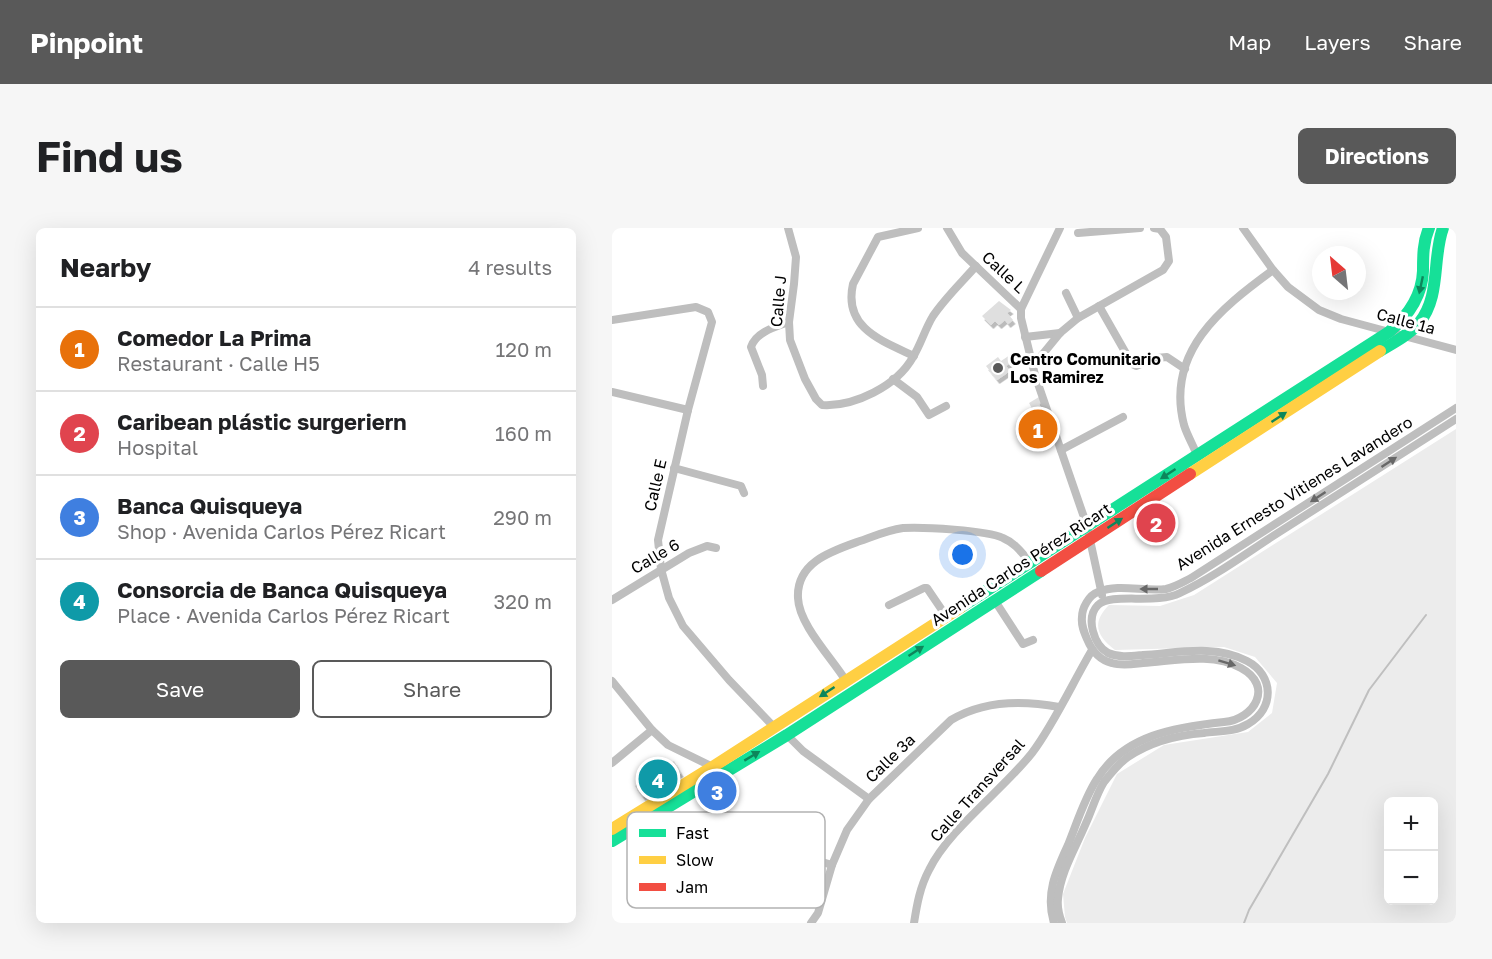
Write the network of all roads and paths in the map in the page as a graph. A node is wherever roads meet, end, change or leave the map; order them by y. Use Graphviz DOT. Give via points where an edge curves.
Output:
graph roads {
  1 [pos="788,228"];
  2 [pos="872,228"];
  3 [pos="918,228"];
  4 [pos="947,228"];
  5 [pos="1060,228"];
  6 [pos="1140,228"];
  7 [pos="1154,228"];
  8 [pos="1429,228"];
  9 [pos="1443,228"];
  10 [pos="1246,229"];
  11 [pos="1078,232"];
  12 [pos="878,237"];
  13 [pos="976,266"];
  14 [pos="1273,270"];
  15 [pos="1066,293"];
  16 [pos="1099,306"];
  17 [pos="1021,309"];
  18 [pos="1078,318"];
  19 [pos="612,320"];
  20 [pos="789,322"];
  21 [pos="1389,332"];
  22 [pos="1060,333"];
  23 [pos="1405,335"];
  24 [pos="1025,337"];
  25 [pos="1456,350"];
  26 [pos="914,356"];
  27 [pos="1033,366"];
  28 [pos="1185,369"];
  29 [pos="893,380"];
  30 [pos="763,386"];
  31 [pos="612,392"];
  32 [pos="946,406"];
  33 [pos="1456,408"];
  34 [pos="688,410"];
  35 [pos="1123,417"];
  36 [pos="1456,419"];
  37 [pos="1061,450"];
  38 [pos="1197,455"];
  39 [pos="674,468"];
  40 [pos="744,493"];
  41 [pos="1087,526"];
  42 [pos="1089,540"];
  43 [pos="716,548"];
  44 [pos="1030,562"];
  45 [pos="661,569"];
  46 [pos="1100,591"];
  47 [pos="612,600"];
  48 [pos="995,601"];
  49 [pos="1104,601"];
  50 [pos="889,605"];
  51 [pos="946,616"];
  52 [pos="1033,640"];
  53 [pos="1092,650"];
  54 [pos="1112,659"];
  55 [pos="612,681"];
  56 [pos="846,681"];
  57 [pos="1059,708"];
  58 [pos="774,727"];
  59 [pos="652,730"];
  60 [pos="787,735"];
  61 [pos="612,763"];
  62 [pos="717,771"];
  63 [pos="869,799"];
  64 [pos="643,812"];
  65 [pos="656,812"];
  66 [pos="627,821"];
  67 [pos="612,829"];
  68 [pos="627,831"];
  69 [pos="612,841"];
  70 [pos="825,863"];
  71 [pos="832,865"];
  72 [pos="1057,882"];
  73 [pos="825,889"];
  74 [pos="819,908"];
  75 [pos="811,923"];
  76 [pos="914,923"];
  77 [pos="1054,923"];
  78 [pos="1062,923"];
  1 -- 20 [label="street, Calle J" via="796,257"];
  2 -- 12 [label="street"];
  3 -- 12 [label="street"];
  4 -- 13 [label="street, Calle L" via="962,253"];
  5 -- 17 [label="street"];
  6 -- 11 [label="street"];
  7 -- 16 [label="street" via="1166,237 1169,261 1163,270"];
  8 -- 21 [label="main road, Avenida Carlos Pérez Ricart, one-way" via="1423,246 1422,283 1414,308"];
  9 -- 23 [label="main road, Avenida Carlos Pérez Ricart" via="1428,309"];
  10 -- 14 [label="street, Calle 1a"];
  12 -- 26 [label="street" via="853,284 852,306 862,327 879,340"];
  13 -- 17 [label="street, Calle L"];
  13 -- 26 [label="street" via="936,312"];
  14 -- 21 [label="street, Calle 1a" via="1319,310"];
  14 -- 28 [label="street" via="1215,317 1197,340"];
  15 -- 18 [label="street"];
  16 -- 18 [label="street"];
  16 -- 28 [label="street" via="1132,364 1167,357"];
  17 -- 24 [label="street"];
  18 -- 22 [label="street"];
  19 -- 34 [label="street, Calle E" via="696,307 708,312 712,322"];
  20 -- 29 [label="street, Calle J" via="795,357 822,405 851,401"];
  20 -- 30 [label="street" via="771,328 752,342"];
  21 -- 23 [label="street, Calle 1a"];
  21 -- 38 [label="main road, Avenida Carlos Pérez Ricart"];
  22 -- 24 [label="street"];
  22 -- 27 [label="street"];
  23 -- 25 [label="street, Calle 1a"];
  42 -- 23 [label="main road, Avenida Carlos Pérez Ricart, one-way"];
  24 -- 27 [label="street"];
  26 -- 29 [label="street"];
  27 -- 37 [label="street"];
  28 -- 38 [label="street" via="1182,415"];
  29 -- 32 [label="street" via="917,397 929,415"];
  31 -- 34 [label="street"];
  33 -- 46 [label="street, Avenida Ernesto Vitienes Lavandero, one-way" via="1191,578 1165,589"];
  34 -- 39 [label="street, Calle E"];
  35 -- 37 [label="street"];
  49 -- 36 [label="street, Avenida Ernesto Vitienes Lavandero, one-way" via="1161,599 1180,593"];
  37 -- 41 [label="street"];
  38 -- 41 [label="main road, Avenida Carlos Pérez Ricart, one-way"];
  39 -- 40 [label="street" via="741,486"];
  39 -- 45 [label="street, Calle E" via="658,540"];
  41 -- 42 [label="street"];
  41 -- 44 [label="main road, Avenida Carlos Pérez Ricart"];
  42 -- 46 [label="street"];
  42 -- 48 [label="main road, Avenida Carlos Pérez Ricart"];
  43 -- 45 [label="street, Calle 6" via="707,546"];
  44 -- 51 [label="main road, Avenida Carlos Pérez Ricart"];
  44 -- 56 [label="street" via="1013,543 996,535 916,528 884,532 817,560 802,578 798,600 811,630"];
  45 -- 47 [label="street, Calle 6"];
  45 -- 58 [label="street, Calle E" via="683,626"];
  46 -- 49 [label="street"];
  46 -- 53 [label="street" via="1090,598 1082,619"];
  48 -- 52 [label="street" via="1023,644"];
  60 -- 48 [label="main road, Avenida Carlos Pérez Ricart, one-way"];
  49 -- 54 [label="street" via="1096,608 1092,625 1098,643"];
  50 -- 51 [label="street" via="927,588"];
  51 -- 56 [label="main road, Avenida Carlos Pérez Ricart"];
  53 -- 54 [label="street" via="1097,656"];
  53 -- 57 [label="street, Calle Transversal"];
  54 -- 72 [label="street" via="1219,651 1246,660 1262,672 1269,690 1268,700 1257,718 1240,728 1168,740 1138,750 1119,765 1100,789"];
  55 -- 59 [label="street"];
  56 -- 58 [label="main road, Avenida Carlos Pérez Ricart, one-way"];
  57 -- 63 [label="street, Calle 3a" via="1014,703 965,712 951,720"];
  57 -- 76 [label="street, Calle Transversal" via="1032,753 947,842 929,868"];
  58 -- 62 [label="main road, Avenida Carlos Pérez Ricart"];
  59 -- 61 [label="street"];
  59 -- 62 [label="street" via="668,745"];
  62 -- 60 [label="main road, Avenida Carlos Pérez Ricart, one-way"];
  60 -- 63 [label="street" via="803,752"];
  62 -- 64 [label="main road, Avenida Carlos Pérez Ricart"];
  62 -- 65 [label="main road, Avenida Carlos Pérez Ricart"];
  63 -- 71 [label="street, Calle 3a" via="848,830"];
  66 -- 67 [label="main road, Avenida Carlos Pérez Ricart"];
  68 -- 69 [label="main road, Avenida Carlos Pérez Ricart"];
  70 -- 71 [label="street"];
  71 -- 73 [label="street, Calle 3a"];
  72 -- 77 [label="street" via="1050,905"];
  72 -- 78 [label="street"];
  74 -- 75 [label="street, Calle 3a"];
}
